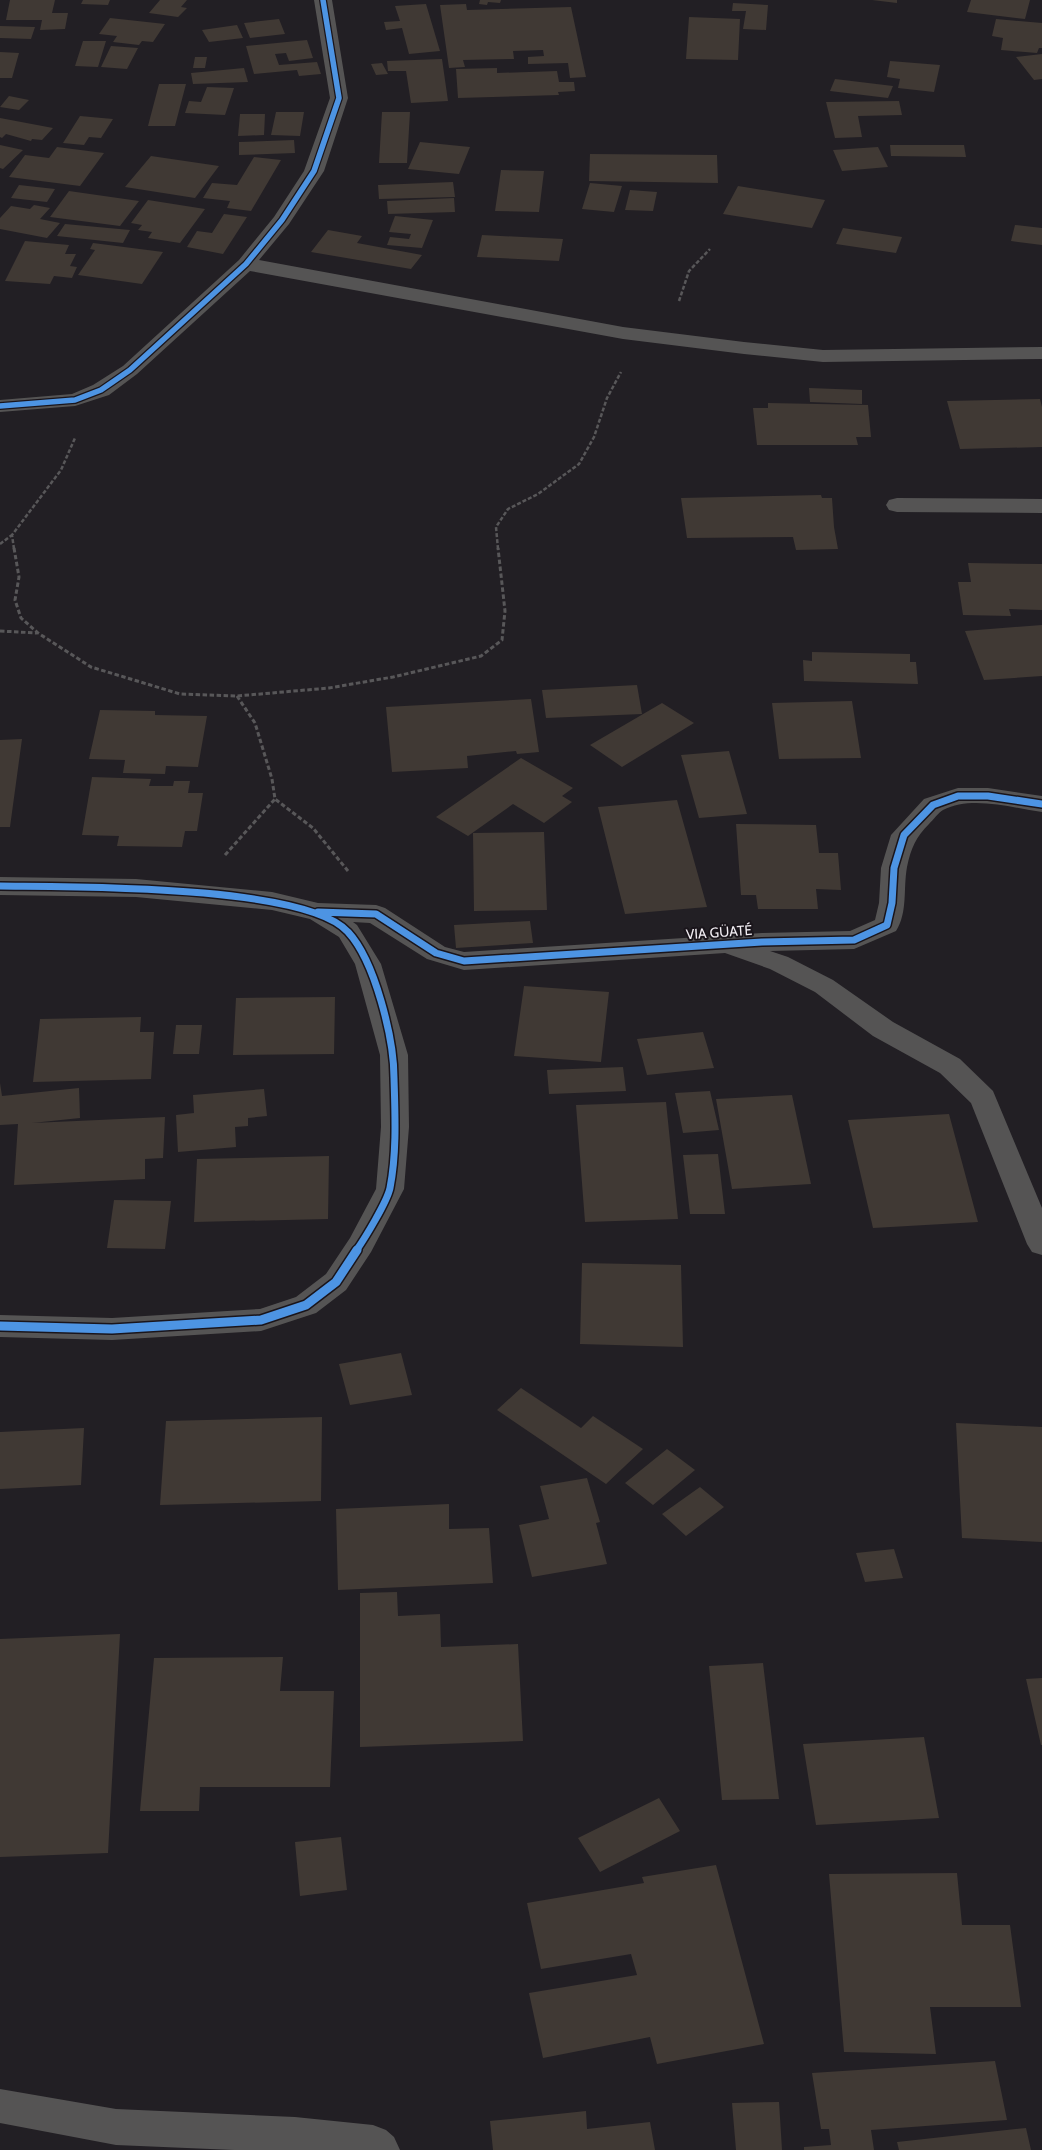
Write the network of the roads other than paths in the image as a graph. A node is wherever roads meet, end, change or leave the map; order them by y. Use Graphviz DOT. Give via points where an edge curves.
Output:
graph roads {
  1 [pos="323,0"];
  2 [pos="246,264"];
  3 [pos="1042,353"];
  4 [pos="0,406"];
  5 [pos="897,505"];
  6 [pos="1042,506"];
  7 [pos="1042,804"];
  8 [pos="0,886"];
  9 [pos="318,912"];
  10 [pos="724,944"];
  11 [pos="1042,1244"];
  12 [pos="0,1326"];
  13 [pos="0,2106"];
  14 [pos="381,2150"];
  1 -- 2 [label="street" via="339,98 314,171 282,220"];
  2 -- 3 [label="street" via="623,333 823,356"];
  2 -- 4 [label="street" via="130,370 101,390 75,400"];
  5 -- 6 [label="street"];
  7 -- 10 [label="street, VIA GÜATÉ" via="988,796 958,796 933,805 904,834 894,868 887,925 854,940"];
  8 -- 9 [label="street" via="136,888 272,901"];
  9 -- 10 [label="street, VIA GÜATÉ" via="376,914 436,954 464,961"];
  9 -- 12 [label="street" via="348,931 368,964 394,1055 396,1127 390,1189 361,1244 336,1282 306,1305 261,1320 112,1328"];
  10 -- 11 [label="street" via="779,963 824,986 883,1028 950,1066 983,1098"];
  13 -- 14 [label="street" via="116,2127 295,2136 373,2143"];
}
